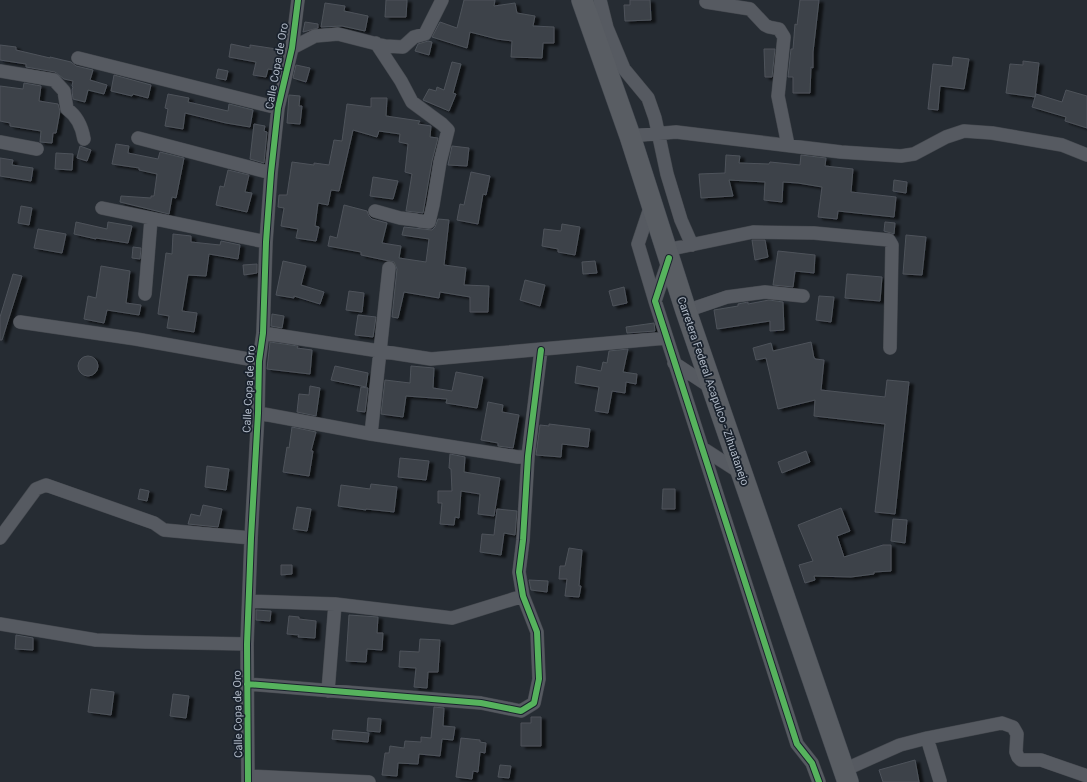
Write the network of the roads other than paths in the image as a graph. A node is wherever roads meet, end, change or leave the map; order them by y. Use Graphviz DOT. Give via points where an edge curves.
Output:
graph roads {
  1 [pos="298,0"];
  2 [pos="442,0"];
  3 [pos="582,0"];
  4 [pos="600,0"];
  5 [pos="706,2"];
  6 [pos="376,43"];
  7 [pos="292,48"];
  8 [pos="78,58"];
  9 [pos="0,71"];
  10 [pos="278,108"];
  11 [pos="659,134"];
  12 [pos="630,136"];
  13 [pos="138,138"];
  14 [pos="84,139"];
  15 [pos="0,142"];
  16 [pos="788,145"];
  17 [pos="37,149"];
  18 [pos="1087,155"];
  19 [pos="271,173"];
  20 [pos="652,203"];
  21 [pos="102,208"];
  22 [pos="375,211"];
  23 [pos="151,218"];
  24 [pos="266,242"];
  25 [pos="692,245"];
  26 [pos="667,254"];
  27 [pos="389,268"];
  28 [pos="146,294"];
  29 [pos="804,296"];
  30 [pos="655,301"];
  31 [pos="686,311"];
  32 [pos="20,322"];
  33 [pos="263,333"];
  34 [pos="666,338"];
  35 [pos="890,348"];
  36 [pos="541,350"];
  37 [pos="379,351"];
  38 [pos="259,362"];
  39 [pos="674,363"];
  40 [pos="712,388"];
  41 [pos="258,413"];
  42 [pos="371,434"];
  43 [pos="702,448"];
  44 [pos="528,456"];
  45 [pos="741,473"];
  46 [pos="0,538"];
  47 [pos="251,538"];
  48 [pos="523,596"];
  49 [pos="249,601"];
  50 [pos="335,604"];
  51 [pos="0,624"];
  52 [pos="247,644"];
  53 [pos="248,684"];
  54 [pos="328,691"];
  55 [pos="927,738"];
  56 [pos="846,776"];
  57 [pos="1087,776"];
  58 [pos="248,779"];
  59 [pos="940,781"];
  60 [pos="369,782"];
  61 [pos="819,782"];
  1 -- 7 [label="street, Calle Copa de Oro"];
  2 -- 6 [label="street" via="425,34 414,37 403,47"];
  3 -- 12 [label="main road, Carretera Federal Acapulco - Zihuatanejo"];
  4 -- 11 [label="street" via="607,28 624,69 648,98"];
  5 -- 16 [label="street" via="750,9 765,25 779,29 784,37 778,96"];
  6 -- 7 [label="street" via="338,34 315,36"];
  6 -- 22 [label="street" via="412,102 448,130 428,222"];
  7 -- 10 [label="street, Calle Copa de Oro"];
  8 -- 10 [label="street"];
  9 -- 14 [label="street" via="54,80 64,91 67,109 74,114"];
  10 -- 19 [label="street, Calle Copa de Oro"];
  11 -- 12 [label="street"];
  11 -- 16 [label="street" via="676,132"];
  11 -- 25 [label="street" via="667,174 681,220"];
  12 -- 20 [label="main road, Carretera Federal Acapulco - Zihuatanejo"];
  13 -- 19 [label="street"];
  15 -- 17 [label="street"];
  16 -- 18 [label="street" via="901,156 914,154 946,137 964,131 1062,145"];
  19 -- 24 [label="street, Calle Copa de Oro"];
  20 -- 26 [label="main road, Carretera Federal Acapulco - Zihuatanejo"];
  20 -- 30 [label="street" via="638,244"];
  21 -- 23 [label="street"];
  23 -- 24 [label="street"];
  23 -- 28 [label="street"];
  24 -- 33 [label="street, Calle Copa de Oro"];
  25 -- 26 [label="street"];
  25 -- 35 [label="street" via="753,232 814,233 889,240 892,245"];
  26 -- 30 [label="street"];
  26 -- 31 [label="main road, Carretera Federal Acapulco - Zihuatanejo"];
  27 -- 37 [label="street"];
  29 -- 31 [label="street" via="765,292 727,297"];
  30 -- 34 [label="street"];
  31 -- 40 [label="main road, Carretera Federal Acapulco - Zihuatanejo"];
  32 -- 38 [label="street"];
  33 -- 37 [label="street"];
  33 -- 38 [label="street, Calle Copa de Oro"];
  34 -- 36 [label="street"];
  34 -- 39 [label="street"];
  36 -- 37 [label="street" via="431,360"];
  36 -- 44 [label="street"];
  37 -- 42 [label="street"];
  38 -- 41 [label="street, Calle Copa de Oro"];
  39 -- 40 [label="street"];
  39 -- 43 [label="street"];
  40 -- 45 [label="main road, Carretera Federal Acapulco - Zihuatanejo"];
  41 -- 42 [label="street"];
  41 -- 47 [label="street, Calle Copa de Oro"];
  42 -- 44 [label="street"];
  43 -- 45 [label="street"];
  43 -- 61 [label="street" via="797,744 812,763"];
  44 -- 48 [label="street" via="519,572"];
  45 -- 56 [label="main road, Carretera Federal Acapulco - Zihuatanejo"];
  46 -- 47 [label="street" via="36,489 46,485 154,524 164,530"];
  47 -- 49 [label="street, Calle Copa de Oro"];
  48 -- 50 [label="street" via="452,618"];
  48 -- 54 [label="street" via="537,632 539,679 534,703 521,711 481,703"];
  49 -- 50 [label="street"];
  49 -- 52 [label="street, Calle Copa de Oro"];
  50 -- 54 [label="street"];
  51 -- 52 [label="street" via="96,640"];
  52 -- 53 [label="street, Calle Copa de Oro"];
  53 -- 54 [label="street"];
  53 -- 58 [label="street, Calle Copa de Oro"];
  55 -- 56 [label="street" via="900,745"];
  55 -- 57 [label="street" via="1002,723 1013,727 1017,734 1016,752 1022,760 1042,760"];
  55 -- 59 [label="street"];
  58 -- 60 [label="street"];
}
